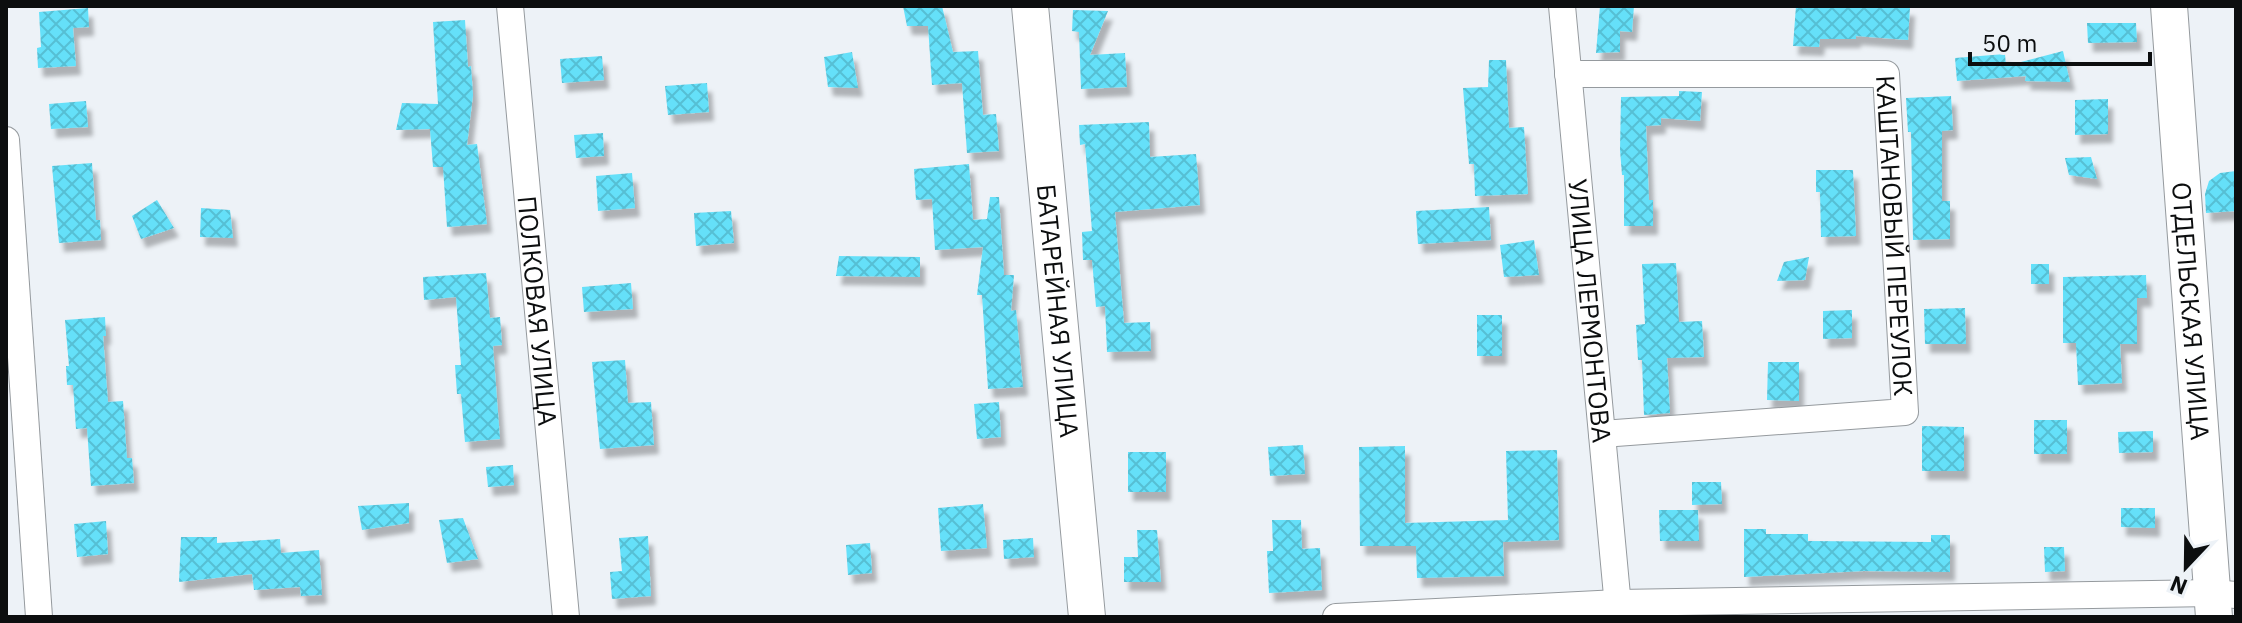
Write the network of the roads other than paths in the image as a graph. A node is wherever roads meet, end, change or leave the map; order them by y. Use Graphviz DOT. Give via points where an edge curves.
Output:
graph roads {
  1 [pos="510,6"];
  2 [pos="1030,6"];
  3 [pos="1562,6"];
  4 [pos="2169,6"];
  5 [pos="1568,74"];
  6 [pos="6,140"];
  7 [pos="1602,434"];
  8 [pos="2221,602"];
  9 [pos="1618,610"];
  10 [pos="39,617"];
  11 [pos="566,617"];
  12 [pos="1087,617"];
  13 [pos="1336,617"];
  1 -- 11 [label="street, ПОЛКОВАЯ УЛИЦА"];
  2 -- 12 [label="street, БАТАРЕЙНАЯ УЛИЦА"];
  3 -- 5 [label="street, УЛИЦА ЛЕРМОНТОВА"];
  4 -- 8 [label="street, ОТДЕЛЬСКАЯ УЛИЦА"];
  5 -- 7 [label="street, УЛИЦА ЛЕРМОНТОВА"];
  5 -- 7 [label="street, КАШТАНОВЫЙ ПЕРЕУЛОК" via="1886,74 1905,412"];
  6 -- 10 [label="street"];
  7 -- 9 [label="street, УЛИЦА ЛЕРМОНТОВА"];
  8 -- 9 [label="street"];
  9 -- 13 [label="street"];
}
